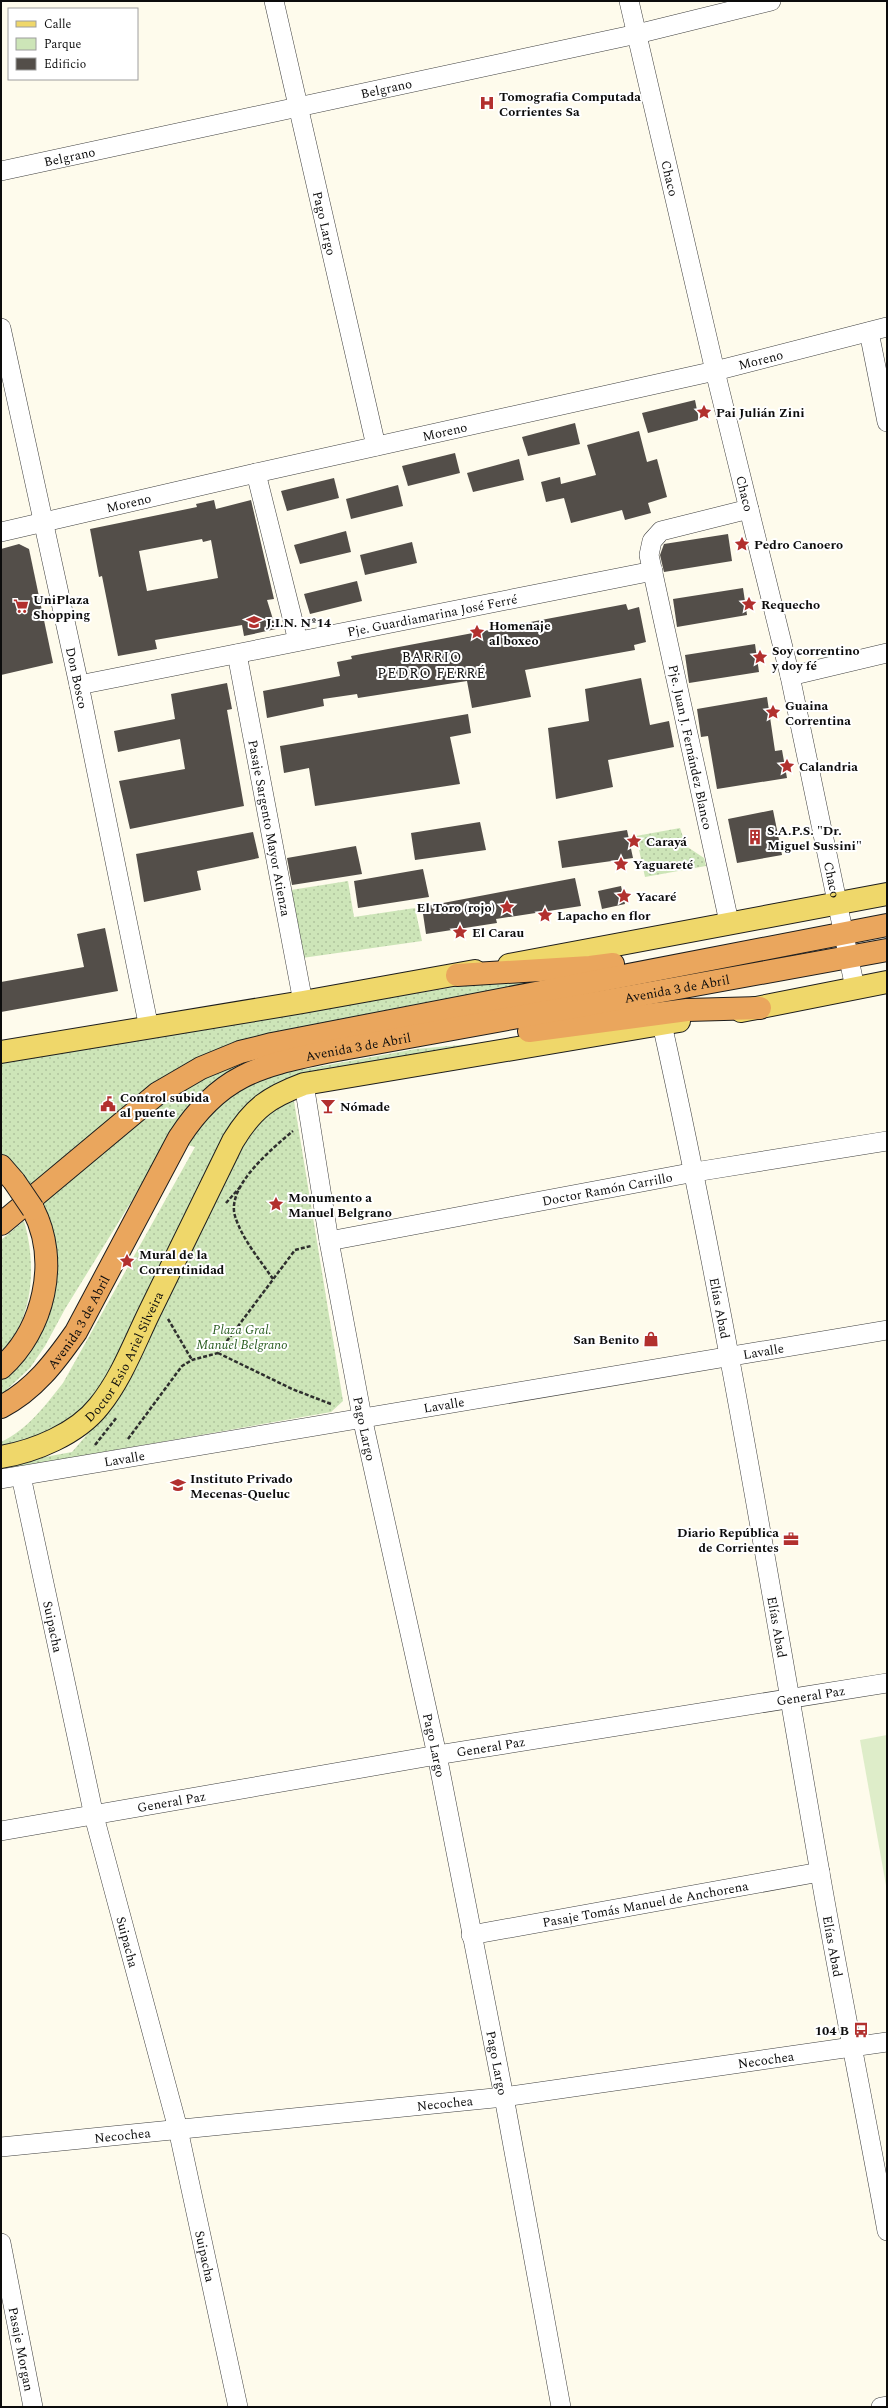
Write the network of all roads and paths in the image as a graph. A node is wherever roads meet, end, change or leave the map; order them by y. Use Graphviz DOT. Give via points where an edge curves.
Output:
graph roads {
  1 [pos="274,1"];
  2 [pos="630,1"];
  3 [pos="771,1"];
  4 [pos="637,34"];
  5 [pos="297,108"];
  6 [pos="1,171"];
  7 [pos="1,328"];
  8 [pos="878,330"];
  9 [pos="715,371"];
  10 [pos="887,422"];
  11 [pos="376,446"];
  12 [pos="256,473"];
  13 [pos="749,509"];
  14 [pos="44,521"];
  15 [pos="1,532"];
  16 [pos="653,571"];
  17 [pos="298,641"];
  18 [pos="887,653"];
  19 [pos="236,654"];
  20 [pos="790,676"];
  21 [pos="79,685"];
  22 [pos="887,894"];
  23 [pos="838,902"];
  24 [pos="729,922"];
  25 [pos="887,925"];
  26 [pos="834,935"];
  27 [pos="887,950"];
  28 [pos="849,958"];
  29 [pos="457,975"];
  30 [pos="887,982"];
  31 [pos="855,988"];
  32 [pos="302,1002"];
  33 [pos="760,1008"];
  34 [pos="662,1024"];
  35 [pos="150,1028"];
  36 [pos="410,1038"];
  37 [pos="1,1052"];
  38 [pos="304,1084"];
  39 [pos="309,1115"];
  40 [pos="887,1141"];
  41 [pos="695,1172"];
  42 [pos="8,1173"];
  43 [pos="1,1224"];
  44 [pos="329,1241"];
  45 [pos="273,1279"];
  46 [pos="166,1316"];
  47 [pos="887,1330"];
  48 [pos="218,1354"];
  49 [pos="730,1357"];
  50 [pos="192,1360"];
  51 [pos="1,1368"];
  52 [pos="334,1406"];
  53 [pos="1,1408"];
  54 [pos="362,1417"];
  55 [pos="1,1457"];
  56 [pos="122,1458"];
  57 [pos="21,1476"];
  58 [pos="1,1479"];
  59 [pos="887,1683"];
  60 [pos="790,1699"];
  61 [pos="437,1755"];
  62 [pos="94,1816"];
  63 [pos="1,1831"];
  64 [pos="820,1872"];
  65 [pos="471,1935"];
  66 [pos="887,2042"];
  67 [pos="853,2048"];
  68 [pos="504,2097"];
  69 [pos="178,2129"];
  70 [pos="1,2147"];
  71 [pos="887,2231"];
  72 [pos="1,2243"];
  73 [pos="887,2406"];
  74 [pos="33,2407"];
  75 [pos="238,2407"];
  76 [pos="561,2407"];
  77 [pos="881,2407"];
  1 -- 5 [label="street, Pago Largo"];
  2 -- 4 [label="street, Chaco"];
  3 -- 4 [label="street, Belgrano"];
  4 -- 5 [label="street, Belgrano"];
  4 -- 9 [label="street, Chaco"];
  5 -- 6 [label="street, Belgrano"];
  5 -- 11 [label="street, Pago Largo"];
  7 -- 14 [label="street, Don Bosco"];
  8 -- 9 [label="street, Moreno"];
  8 -- 10 [label="street"];
  9 -- 11 [label="street, Moreno"];
  9 -- 13 [label="street, Chaco"];
  11 -- 12 [label="street, Moreno"];
  12 -- 14 [label="street, Moreno"];
  12 -- 17 [label="street"];
  13 -- 16 [label="street" via="661,531 652,541 649,555"];
  13 -- 20 [label="street, Chaco"];
  14 -- 15 [label="street, Moreno"];
  14 -- 21 [label="street, Don Bosco"];
  16 -- 17 [label="street, Pje. Guardiamarina José Ferré"];
  16 -- 24 [label="street, Pje. Juan J. Fernández Blanco"];
  17 -- 19 [label="street, Pje. Guardiamarina José Ferré"];
  18 -- 20 [label="street"];
  19 -- 21 [label="street, Pje. Guardiamarina José Ferré"];
  19 -- 32 [label="street, Pasaje Sargento Mayor Atienza"];
  20 -- 23 [label="street, Chaco"];
  21 -- 35 [label="street, Don Bosco"];
  22 -- 23 [label="main road"];
  23 -- 24 [label="main road"];
  23 -- 26 [label="street, Chaco"];
  24 -- 29 [label="main road"];
  25 -- 26 [label="highway, Avenida 3 de Abril"];
  26 -- 28 [label="street, Chaco"];
  26 -- 29 [label="highway" via="735,945 590,967"];
  26 -- 43 [label="highway, Avenida 3 de Abril" via="240,1052 201,1068 158,1093"];
  27 -- 28 [label="highway, Avenida 3 de Abril"];
  28 -- 31 [label="street, Chaco"];
  28 -- 36 [label="highway, Avenida 3 de Abril"];
  29 -- 32 [label="main road"];
  30 -- 31 [label="main road, Avenida 3 de Abril"];
  31 -- 33 [label="main road, Avenida 3 de Abril"];
  32 -- 35 [label="main road"];
  33 -- 34 [label="main road, Avenida 3 de Abril"];
  33 -- 36 [label="highway" via="687,1010 489,1036"];
  34 -- 38 [label="main road, Avenida 3 de Abril"];
  34 -- 41 [label="street, Elías Abad"];
  35 -- 37 [label="main road"];
  36 -- 53 [label="highway, Avenida 3 de Abril" via="326,1052 266,1066 236,1079 214,1094 200,1108 179,1138 76,1332 46,1372 27,1390"];
  38 -- 39 [label="street, Pago Largo"];
  38 -- 55 [label="main road, Doctor Esio Ariel Silveira" via="274,1096 262,1104 243,1125 124,1366 99,1407 54,1440 22,1453"];
  39 -- 44 [label="street, Pago Largo"];
  39 -- 45 [label="path" via="256,1164 241,1186 235,1202 234,1215 247,1241"];
  40 -- 41 [label="street, Doctor Ramón Carrillo"];
  41 -- 44 [label="street, Doctor Ramón Carrillo"];
  41 -- 49 [label="street, Elías Abad"];
  42 -- 51 [label="highway, bridge" via="33,1209 43,1235 46,1271 44,1290 32,1327 19,1348"];
  44 -- 45 [label="path" via="295,1250"];
  44 -- 54 [label="street, Pago Largo"];
  45 -- 48 [label="path"];
  46 -- 50 [label="path"];
  47 -- 49 [label="street, Lavalle"];
  48 -- 50 [label="path"];
  48 -- 52 [label="path"];
  49 -- 54 [label="street, Lavalle"];
  49 -- 60 [label="street, Elías Abad"];
  50 -- 56 [label="path" via="174,1374 122,1446"];
  54 -- 56 [label="street, Lavalle"];
  54 -- 61 [label="street, Pago Largo"];
  56 -- 57 [label="street, Lavalle"];
  57 -- 58 [label="street, Lavalle"];
  57 -- 62 [label="street, Suipacha"];
  59 -- 60 [label="street, General Paz"];
  60 -- 61 [label="street, General Paz"];
  60 -- 64 [label="street, Elías Abad"];
  61 -- 62 [label="street, General Paz"];
  61 -- 65 [label="street, Pago Largo"];
  62 -- 63 [label="street, General Paz"];
  62 -- 69 [label="street, Suipacha"];
  64 -- 65 [label="street, Pasaje Tomás Manuel de Anchorena"];
  64 -- 67 [label="street, Elías Abad"];
  65 -- 68 [label="street, Pago Largo"];
  66 -- 67 [label="street, Necochea"];
  67 -- 68 [label="street, Necochea"];
  67 -- 71 [label="street, Elías Abad"];
  68 -- 69 [label="street, Necochea"];
  68 -- 76 [label="street, Pago Largo"];
  69 -- 70 [label="street, Necochea"];
  69 -- 75 [label="street, Suipacha"];
  72 -- 74 [label="street, Pasaje Morgan"];
  73 -- 77 [label="street"];
}
